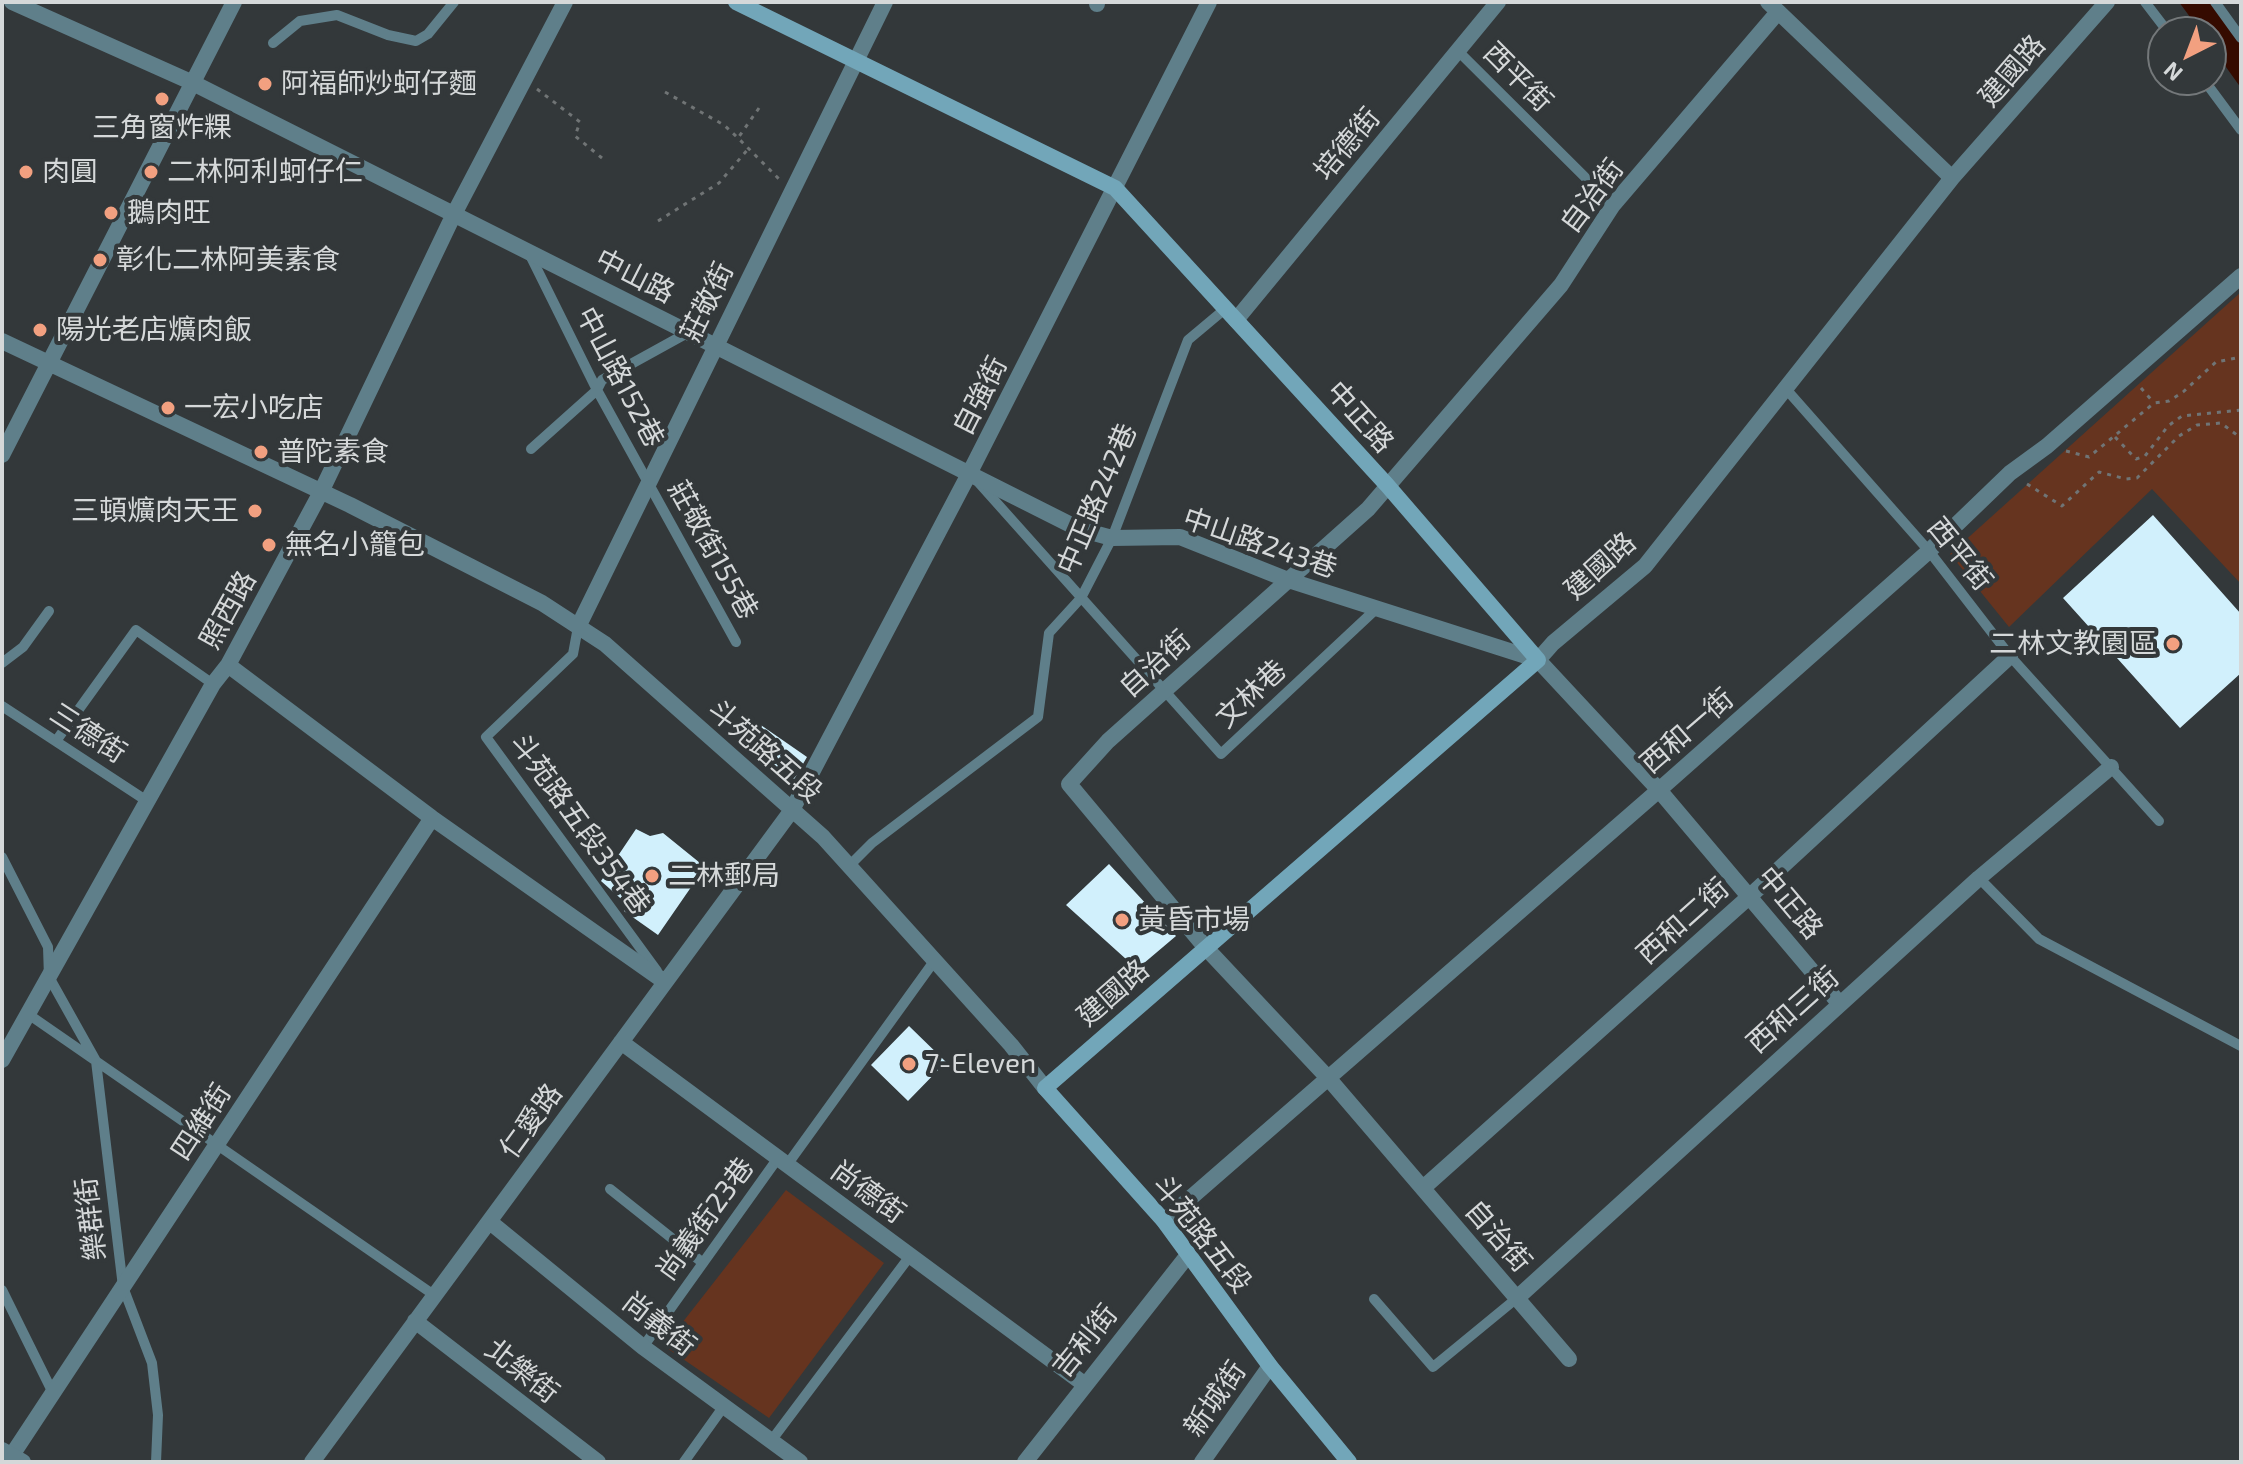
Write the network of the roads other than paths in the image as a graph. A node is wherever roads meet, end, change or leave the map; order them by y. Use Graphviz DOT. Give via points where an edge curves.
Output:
graph roads {
  1 [pos="12,2"];
  2 [pos="234,2"];
  3 [pos="454,2"];
  4 [pos="565,2"];
  5 [pos="736,2"];
  6 [pos="885,2"];
  7 [pos="1209,2"];
  8 [pos="1498,2"];
  9 [pos="2107,2"];
  10 [pos="2215,2"];
  11 [pos="1773,7"];
  12 [pos="2241,38"];
  13 [pos="273,43"];
  14 [pos="1458,51"];
  15 [pos="856,60"];
  16 [pos="191,82"];
  17 [pos="2216,96"];
  18 [pos="2241,130"];
  19 [pos="1952,178"];
  20 [pos="1115,188"];
  21 [pos="1613,205"];
  22 [pos="454,214"];
  23 [pos="528,251"];
  24 [pos="2241,276"];
  25 [pos="1230,314"];
  26 [pos="689,332"];
  27 [pos="2,341"];
  28 [pos="715,345"];
  29 [pos="48,363"];
  30 [pos="1786,389"];
  31 [pos="597,390"];
  32 [pos="531,449"];
  33 [pos="2,455"];
  34 [pos="970,472"];
  35 [pos="649,482"];
  36 [pos="1387,485"];
  37 [pos="321,492"];
  38 [pos="1112,538"];
  39 [pos="1929,551"];
  40 [pos="1288,580"];
  41 [pos="1081,598"];
  42 [pos="1375,610"];
  43 [pos="49,611"];
  44 [pos="578,627"];
  45 [pos="736,642"];
  46 [pos="2010,656"];
  47 [pos="1538,660"];
  48 [pos="2,663"];
  49 [pos="228,665"];
  50 [pos="213,684"];
  51 [pos="1164,691"];
  52 [pos="2,706"];
  53 [pos="56,741"];
  54 [pos="2111,767"];
  55 [pos="1659,790"];
  56 [pos="147,801"];
  57 [pos="792,810"];
  58 [pos="432,818"];
  59 [pos="2159,821"];
  60 [pos="2,857"];
  61 [pos="849,866"];
  62 [pos="1979,878"];
  63 [pos="1750,896"];
  64 [pos="1206,948"];
  65 [pos="935,960"];
  66 [pos="49,977"];
  67 [pos="665,982"];
  68 [pos="1839,1003"];
  69 [pos="28,1014"];
  70 [pos="621,1042"];
  71 [pos="2241,1046"];
  72 [pos="2,1060"];
  73 [pos="96,1061"];
  74 [pos="1329,1079"];
  75 [pos="1045,1088"];
  76 [pos="217,1145"];
  77 [pos="783,1162"];
  78 [pos="1423,1188"];
  79 [pos="610,1189"];
  80 [pos="1164,1221"];
  81 [pos="490,1222"];
  82 [pos="1188,1255"];
  83 [pos="910,1256"];
  84 [pos="703,1263"];
  85 [pos="123,1287"];
  86 [pos="2,1290"];
  87 [pos="434,1295"];
  88 [pos="1517,1298"];
  89 [pos="1374,1299"];
  90 [pos="415,1321"];
  91 [pos="643,1347"];
  92 [pos="1569,1359"];
  93 [pos="1270,1366"];
  94 [pos="1084,1384"];
  95 [pos="53,1393"];
  96 [pos="724,1406"];
  97 [pos="771,1441"];
  98 [pos="13,1456"];
  99 [pos="156,1462"];
  100 [pos="312,1462"];
  101 [pos="598,1462"];
  102 [pos="684,1462"];
  103 [pos="800,1462"];
  104 [pos="1025,1462"];
  105 [pos="1202,1462"];
  106 [pos="1349,1462"];
  1 -- 16 [label="street, 中山路"];
  2 -- 16 [label="street"];
  3 -- 13 [label="lane" via="416,41 337,15 300,21"];
  4 -- 22 [label="street, 照西路"];
  5 -- 15 [label="main road, 中正路"];
  6 -- 15 [label="street, 莊敬街"];
  7 -- 20 [label="street, 自強街"];
  8 -- 14 [label="street, 培德街"];
  9 -- 19 [label="street, 建國路"];
  10 -- 12 [label="lane"];
  11 -- 19 [label="street"];
  11 -- 21 [label="street, 自治街"];
  14 -- 21 [label="lane, 西平街"];
  14 -- 25 [label="street, 培德街"];
  15 -- 20 [label="main road, 中正路"];
  15 -- 28 [label="street, 莊敬街"];
  16 -- 22 [label="street, 中山路"];
  16 -- 29 [label="street"];
  17 -- 18 [label="lane"];
  19 -- 30 [label="street, 建國路"];
  20 -- 25 [label="main road, 中正路"];
  20 -- 34 [label="street, 自強街"];
  21 -- 36 [label="street, 自治街" via="1561,285"];
  22 -- 23 [label="street, 中山路"];
  22 -- 37 [label="street, 照西路"];
  23 -- 26 [label="street, 中山路"];
  23 -- 31 [label="lane, 中山路152巷"];
  24 -- 39 [label="street, 西和一街" via="2010,473"];
  25 -- 36 [label="main road, 中正路"];
  25 -- 38 [label="lane, 中正路242巷" via="1188,340"];
  26 -- 28 [label="street, 中山路"];
  26 -- 31 [label="lane" via="602,380"];
  27 -- 29 [label="street, 斗苑路五段"];
  28 -- 34 [label="street, 中山路"];
  28 -- 35 [label="street, 莊敬街"];
  29 -- 33 [label="street"];
  29 -- 37 [label="street, 斗苑路五段"];
  30 -- 39 [label="lane, 西平街"];
  30 -- 47 [label="street, 建國路" via="1645,566"];
  31 -- 32 [label="lane"];
  31 -- 35 [label="lane, 中山路152巷"];
  34 -- 38 [label="street, 中山路243巷" via="1079,529"];
  34 -- 41 [label="lane, 中山路"];
  34 -- 57 [label="street, 自強街"];
  35 -- 44 [label="street, 莊敬街"];
  35 -- 45 [label="lane, 莊敬街155巷"];
  36 -- 40 [label="street, 自治街" via="1368,509"];
  36 -- 47 [label="main road, 中正路"];
  37 -- 44 [label="street, 斗苑路五段" via="542,603"];
  37 -- 49 [label="street, 照西路"];
  38 -- 40 [label="street, 中山路243巷" via="1180,537"];
  38 -- 41 [label="lane, 中正路242巷"];
  39 -- 46 [label="lane, 西平街"];
  39 -- 55 [label="street, 西和一街"];
  40 -- 42 [label="street, 中山路243巷"];
  40 -- 51 [label="street, 自治街"];
  41 -- 51 [label="lane, 中山路"];
  41 -- 61 [label="lane, 中正路242巷" via="1049,633 1038,717"];
  42 -- 47 [label="street, 中山路243巷"];
  42 -- 51 [label="lane, 文林巷" via="1221,754"];
  43 -- 48 [label="lane" via="23,647"];
  44 -- 57 [label="street, 斗苑路五段" via="605,644"];
  44 -- 67 [label="lane, 斗苑路五段354巷" via="573,654 486,737"];
  46 -- 54 [label="lane, 西平街"];
  46 -- 63 [label="street, 西和二街"];
  47 -- 55 [label="street, 中正路"];
  47 -- 64 [label="main road, 建國路"];
  49 -- 50 [label="street, 照西路"];
  49 -- 58 [label="street"];
  50 -- 53 [label="lane" via="136,630"];
  50 -- 56 [label="street, 照西路"];
  51 -- 64 [label="street, 自治街" via="1069,784"];
  52 -- 53 [label="lane, 三德街"];
  53 -- 56 [label="lane, 三德街"];
  54 -- 59 [label="lane, 西平街"];
  54 -- 62 [label="street, 西和三街"];
  55 -- 63 [label="street, 中正路"];
  55 -- 74 [label="street, 西和一街"];
  56 -- 66 [label="street, 照西路"];
  57 -- 61 [label="street, 斗苑路五段"];
  57 -- 67 [label="street, 仁愛路"];
  58 -- 67 [label="street"];
  58 -- 76 [label="street, 四維街"];
  60 -- 66 [label="lane" via="48,947"];
  61 -- 65 [label="street, 斗苑路五段"];
  62 -- 68 [label="street, 西和三街"];
  62 -- 71 [label="lane" via="2039,939"];
  63 -- 68 [label="street, 中正路"];
  63 -- 78 [label="street, 西和二街"];
  64 -- 74 [label="street, 自治街"];
  64 -- 75 [label="main road, 建國路"];
  65 -- 75 [label="street, 斗苑路五段"];
  65 -- 77 [label="lane, 尚義街23巷"];
  66 -- 69 [label="street, 照西路"];
  66 -- 73 [label="lane, 樂群街"];
  67 -- 70 [label="street, 仁愛路"];
  68 -- 88 [label="street, 西和三街"];
  69 -- 72 [label="street, 照西路"];
  69 -- 73 [label="lane"];
  70 -- 77 [label="street, 尚德街"];
  70 -- 81 [label="street, 仁愛路"];
  73 -- 76 [label="lane"];
  73 -- 85 [label="lane, 樂群街"];
  74 -- 78 [label="street, 自治街"];
  74 -- 80 [label="street, 西和一街"];
  75 -- 80 [label="main road, 斗苑路五段"];
  76 -- 85 [label="street, 四維街"];
  76 -- 87 [label="lane"];
  77 -- 83 [label="street, 尚德街"];
  77 -- 84 [label="lane, 尚義街23巷"];
  78 -- 88 [label="street, 自治街"];
  79 -- 84 [label="lane"];
  80 -- 82 [label="main road, 斗苑路五段"];
  81 -- 87 [label="street, 仁愛路"];
  81 -- 91 [label="street, 尚義街"];
  82 -- 93 [label="main road, 斗苑路五段"];
  82 -- 94 [label="street, 吉利街"];
  83 -- 94 [label="street, 尚德街"];
  83 -- 97 [label="lane"];
  84 -- 91 [label="lane, 尚義街23巷"];
  85 -- 95 [label="street, 四維街"];
  85 -- 99 [label="lane, 樂群街" via="152,1363"];
  86 -- 95 [label="lane"];
  87 -- 90 [label="street, 仁愛路"];
  88 -- 89 [label="lane" via="1433,1367"];
  88 -- 92 [label="street, 自治街"];
  90 -- 100 [label="street, 仁愛路"];
  90 -- 101 [label="street, 北樂街"];
  91 -- 96 [label="street, 尚義街"];
  93 -- 105 [label="street, 新城街"];
  93 -- 106 [label="main road, 斗苑路五段"];
  94 -- 104 [label="street, 吉利街"];
  95 -- 98 [label="street, 四維街"];
  96 -- 97 [label="street, 尚義街"];
  96 -- 102 [label="lane"];
  97 -- 103 [label="street, 尚義街"];
}
